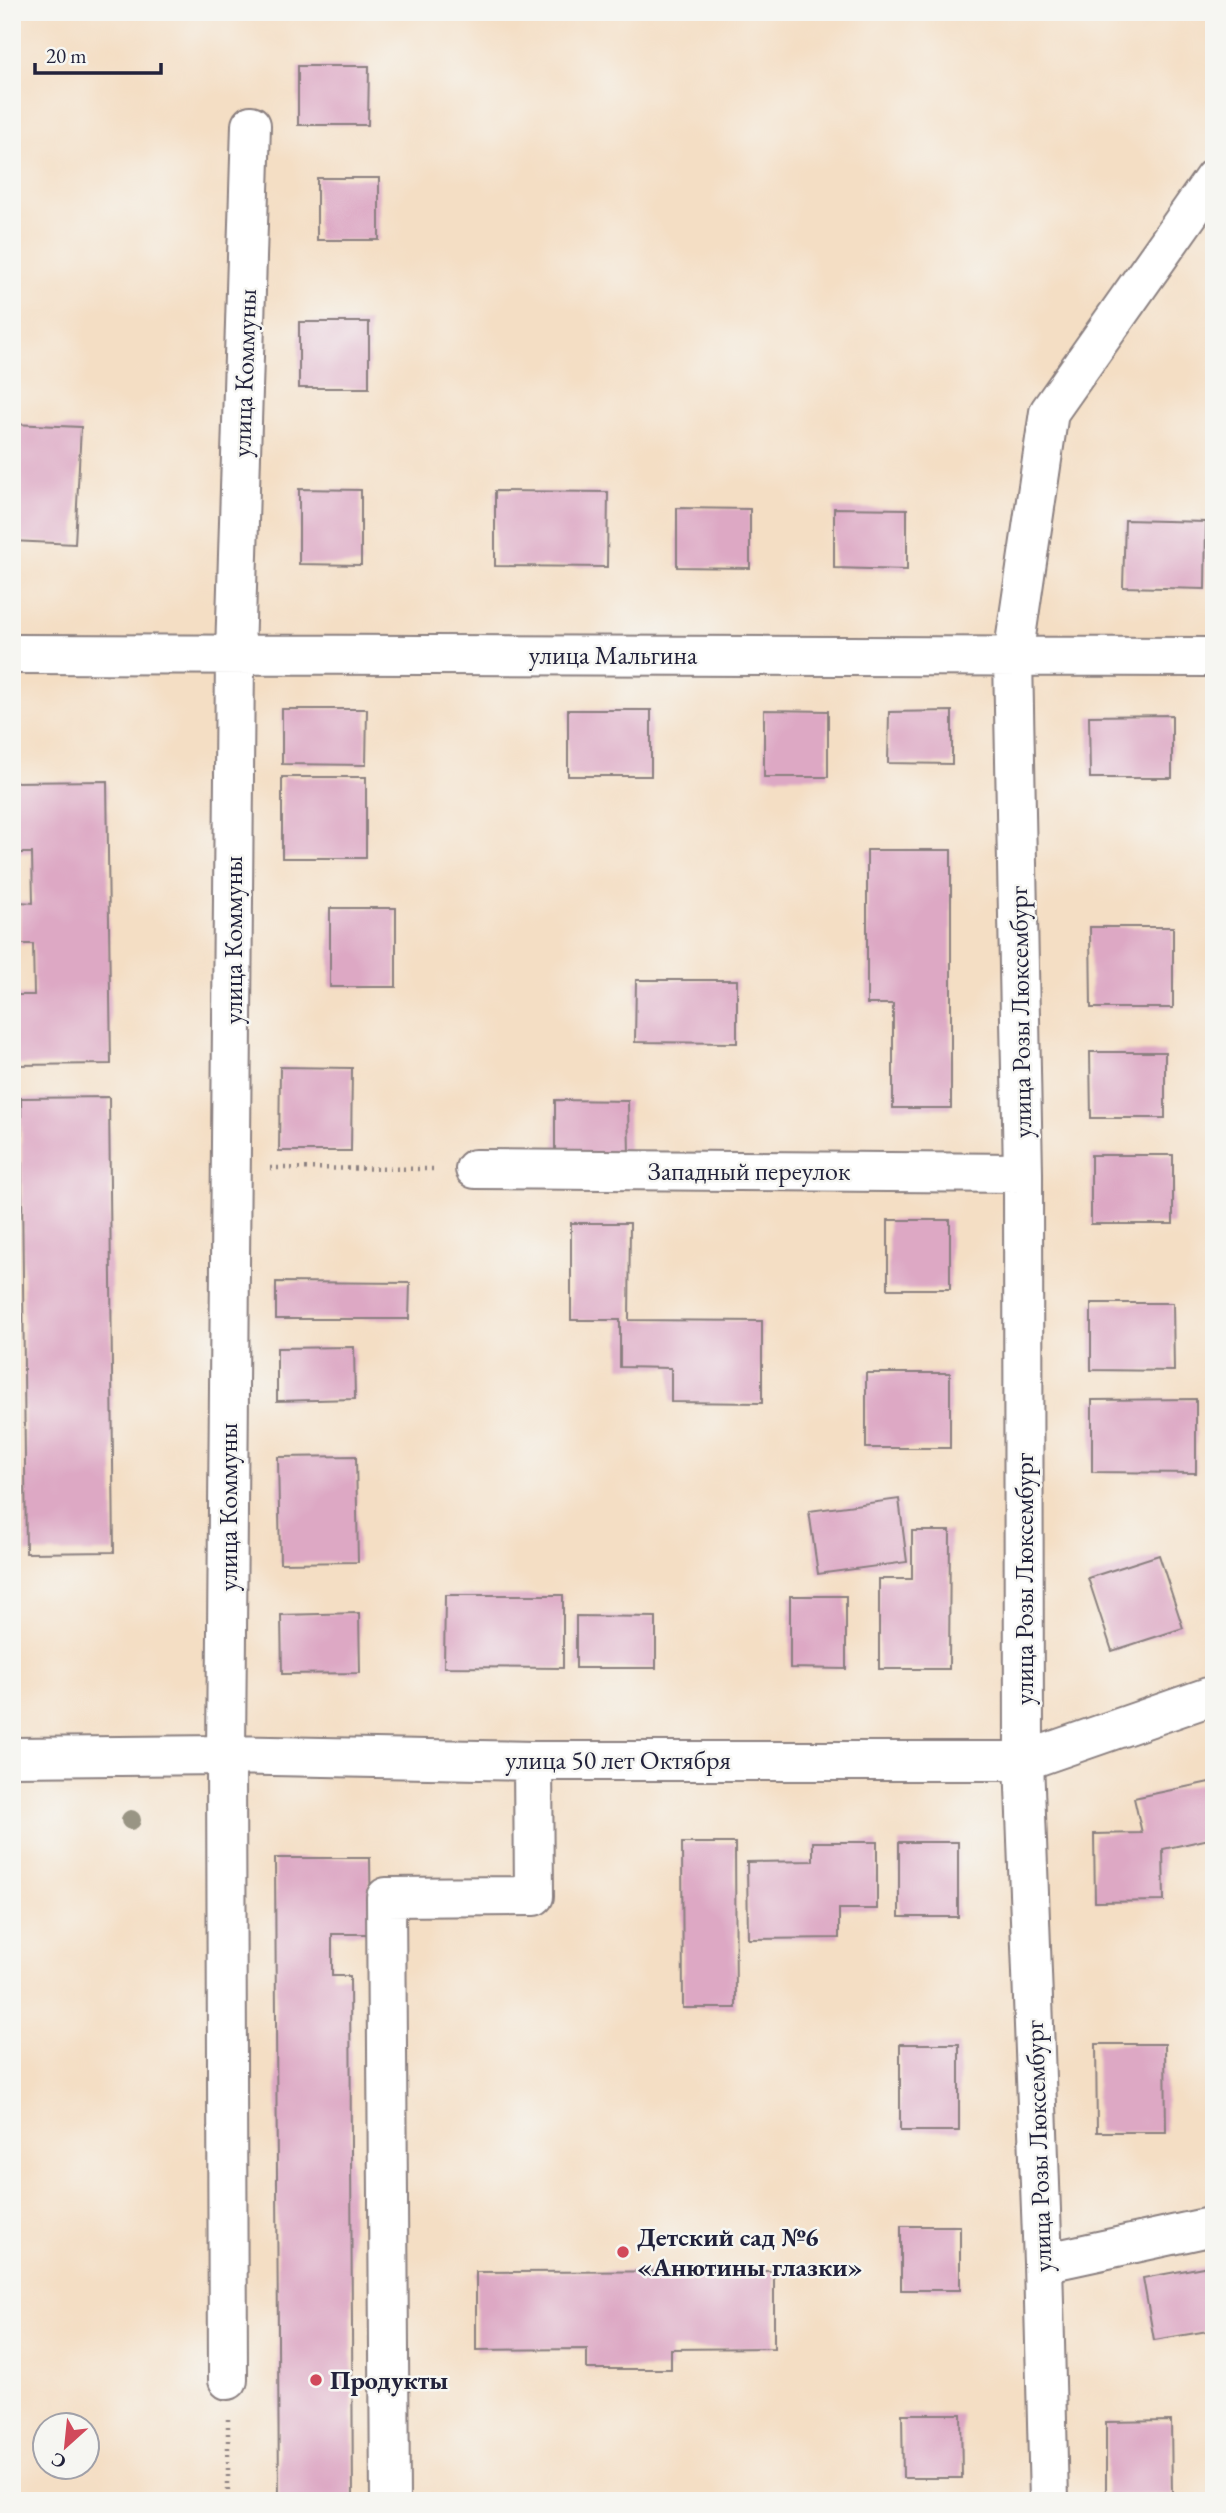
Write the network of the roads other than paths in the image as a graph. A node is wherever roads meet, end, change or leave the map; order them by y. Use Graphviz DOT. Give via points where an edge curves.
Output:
graph roads {
  1 [pos="251,125"];
  2 [pos="1214,178"];
  3 [pos="12,653"];
  4 [pos="235,654"];
  5 [pos="1013,657"];
  6 [pos="1214,657"];
  7 [pos="475,1169"];
  8 [pos="1023,1173"];
  9 [pos="1214,1695"];
  10 [pos="226,1755"];
  11 [pos="12,1757"];
  12 [pos="533,1761"];
  13 [pos="1024,1761"];
  14 [pos="1214,2226"];
  15 [pos="1043,2263"];
  16 [pos="228,2380"];
  17 [pos="390,2501"];
  18 [pos="1049,2501"];
  1 -- 4 [label="street, улица Коммуны"];
  2 -- 5 [label="street, улица Розы Люксембург" via="1049,412"];
  3 -- 4 [label="street, улица Мальгина"];
  4 -- 5 [label="street, улица Мальгина"];
  4 -- 10 [label="street, улица Коммуны"];
  5 -- 6 [label="street, улица Мальгина"];
  5 -- 8 [label="street, улица Розы Люксембург"];
  7 -- 8 [label="street, Западный переулок"];
  8 -- 13 [label="street, улица Розы Люксембург"];
  9 -- 13 [label="street, улица 50 лет Октября"];
  10 -- 11 [label="street, улица 50 лет Октября"];
  10 -- 12 [label="street, улица 50 лет Октября"];
  10 -- 16 [label="street, улица Коммуны"];
  12 -- 13 [label="street, улица 50 лет Октября"];
  12 -- 17 [label="street" via="534,1896 386,1897"];
  13 -- 15 [label="street, улица Розы Люксембург"];
  14 -- 15 [label="street"];
  15 -- 18 [label="street, улица Розы Люксембург"];
}
